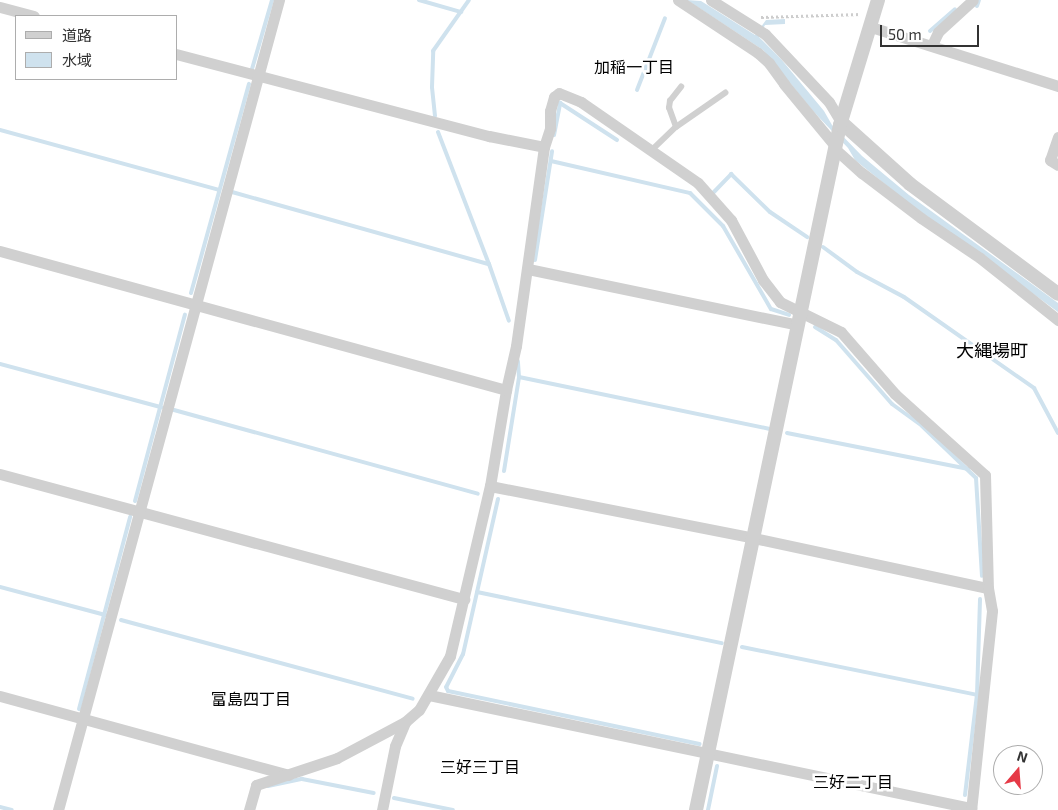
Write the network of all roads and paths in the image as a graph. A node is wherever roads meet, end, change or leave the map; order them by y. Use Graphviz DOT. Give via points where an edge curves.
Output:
graph roads {
  1 [pos="279,0"];
  2 [pos="678,0"];
  3 [pos="711,0"];
  4 [pos="878,0"];
  5 [pos="956,0"];
  6 [pos="969,4"];
  7 [pos="0,7"];
  8 [pos="30,15"];
  9 [pos="872,22"];
  10 [pos="758,29"];
  11 [pos="932,45"];
  12 [pos="178,55"];
  13 [pos="259,76"];
  14 [pos="1058,86"];
  15 [pos="680,87"];
  16 [pos="725,93"];
  17 [pos="840,124"];
  18 [pos="676,127"];
  19 [pos="1058,137"];
  20 [pos="544,147"];
  21 [pos="836,147"];
  22 [pos="652,150"];
  23 [pos="1058,166"];
  24 [pos="0,252"];
  25 [pos="528,269"];
  26 [pos="1058,294"];
  27 [pos="196,305"];
  28 [pos="800,319"];
  29 [pos="1058,320"];
  30 [pos="506,390"];
  31 [pos="0,474"];
  32 [pos="490,486"];
  33 [pos="140,512"];
  34 [pos="754,538"];
  35 [pos="988,588"];
  36 [pos="464,599"];
  37 [pos="0,696"];
  38 [pos="429,696"];
  39 [pos="83,718"];
  40 [pos="405,722"];
  41 [pos="708,753"];
  42 [pos="288,775"];
  43 [pos="971,809"];
  44 [pos="58,810"];
  45 [pos="250,810"];
  46 [pos="382,810"];
  47 [pos="696,810"];
  1 -- 13 [label="street"];
  2 -- 21 [label="street" via="758,52"];
  3 -- 10 [label="street"];
  4 -- 9 [label="street"];
  5 -- 6 [label="street"];
  6 -- 11 [label="street" via="938,32"];
  7 -- 8 [label="street"];
  9 -- 10 [label="path" via="851,14 797,15 755,18"];
  9 -- 11 [label="street"];
  9 -- 17 [label="street"];
  10 -- 17 [label="street" via="829,102"];
  11 -- 14 [label="street"];
  12 -- 13 [label="street"];
  13 -- 20 [label="street" via="489,136"];
  13 -- 27 [label="street"];
  15 -- 18 [label="lane" via="669,108"];
  16 -- 18 [label="lane"];
  17 -- 21 [label="street"];
  17 -- 26 [label="street" via="910,184"];
  18 -- 22 [label="lane"];
  19 -- 23 [label="street" via="1050,160"];
  20 -- 22 [label="street" via="550,128 550,111 554,97 559,93 581,102"];
  20 -- 25 [label="street"];
  21 -- 28 [label="street"];
  21 -- 29 [label="street" via="862,173 980,258"];
  22 -- 28 [label="street" via="698,183 731,220 764,280 780,302"];
  24 -- 27 [label="street"];
  25 -- 28 [label="street"];
  25 -- 30 [label="street"];
  27 -- 30 [label="street"];
  27 -- 33 [label="street"];
  28 -- 34 [label="street"];
  28 -- 35 [label="street" via="841,332 895,394 985,475"];
  30 -- 32 [label="street"];
  31 -- 33 [label="street"];
  32 -- 34 [label="street"];
  32 -- 36 [label="street"];
  33 -- 36 [label="street"];
  33 -- 39 [label="street"];
  34 -- 35 [label="street"];
  34 -- 41 [label="street"];
  35 -- 43 [label="street" via="992,611"];
  36 -- 38 [label="street" via="450,656"];
  37 -- 39 [label="street"];
  38 -- 40 [label="street"];
  38 -- 41 [label="street"];
  39 -- 42 [label="street"];
  39 -- 44 [label="street"];
  40 -- 42 [label="street" via="337,758"];
  40 -- 46 [label="street" via="395,746"];
  41 -- 43 [label="street"];
  41 -- 47 [label="street"];
  42 -- 45 [label="street" via="256,785"];
}
